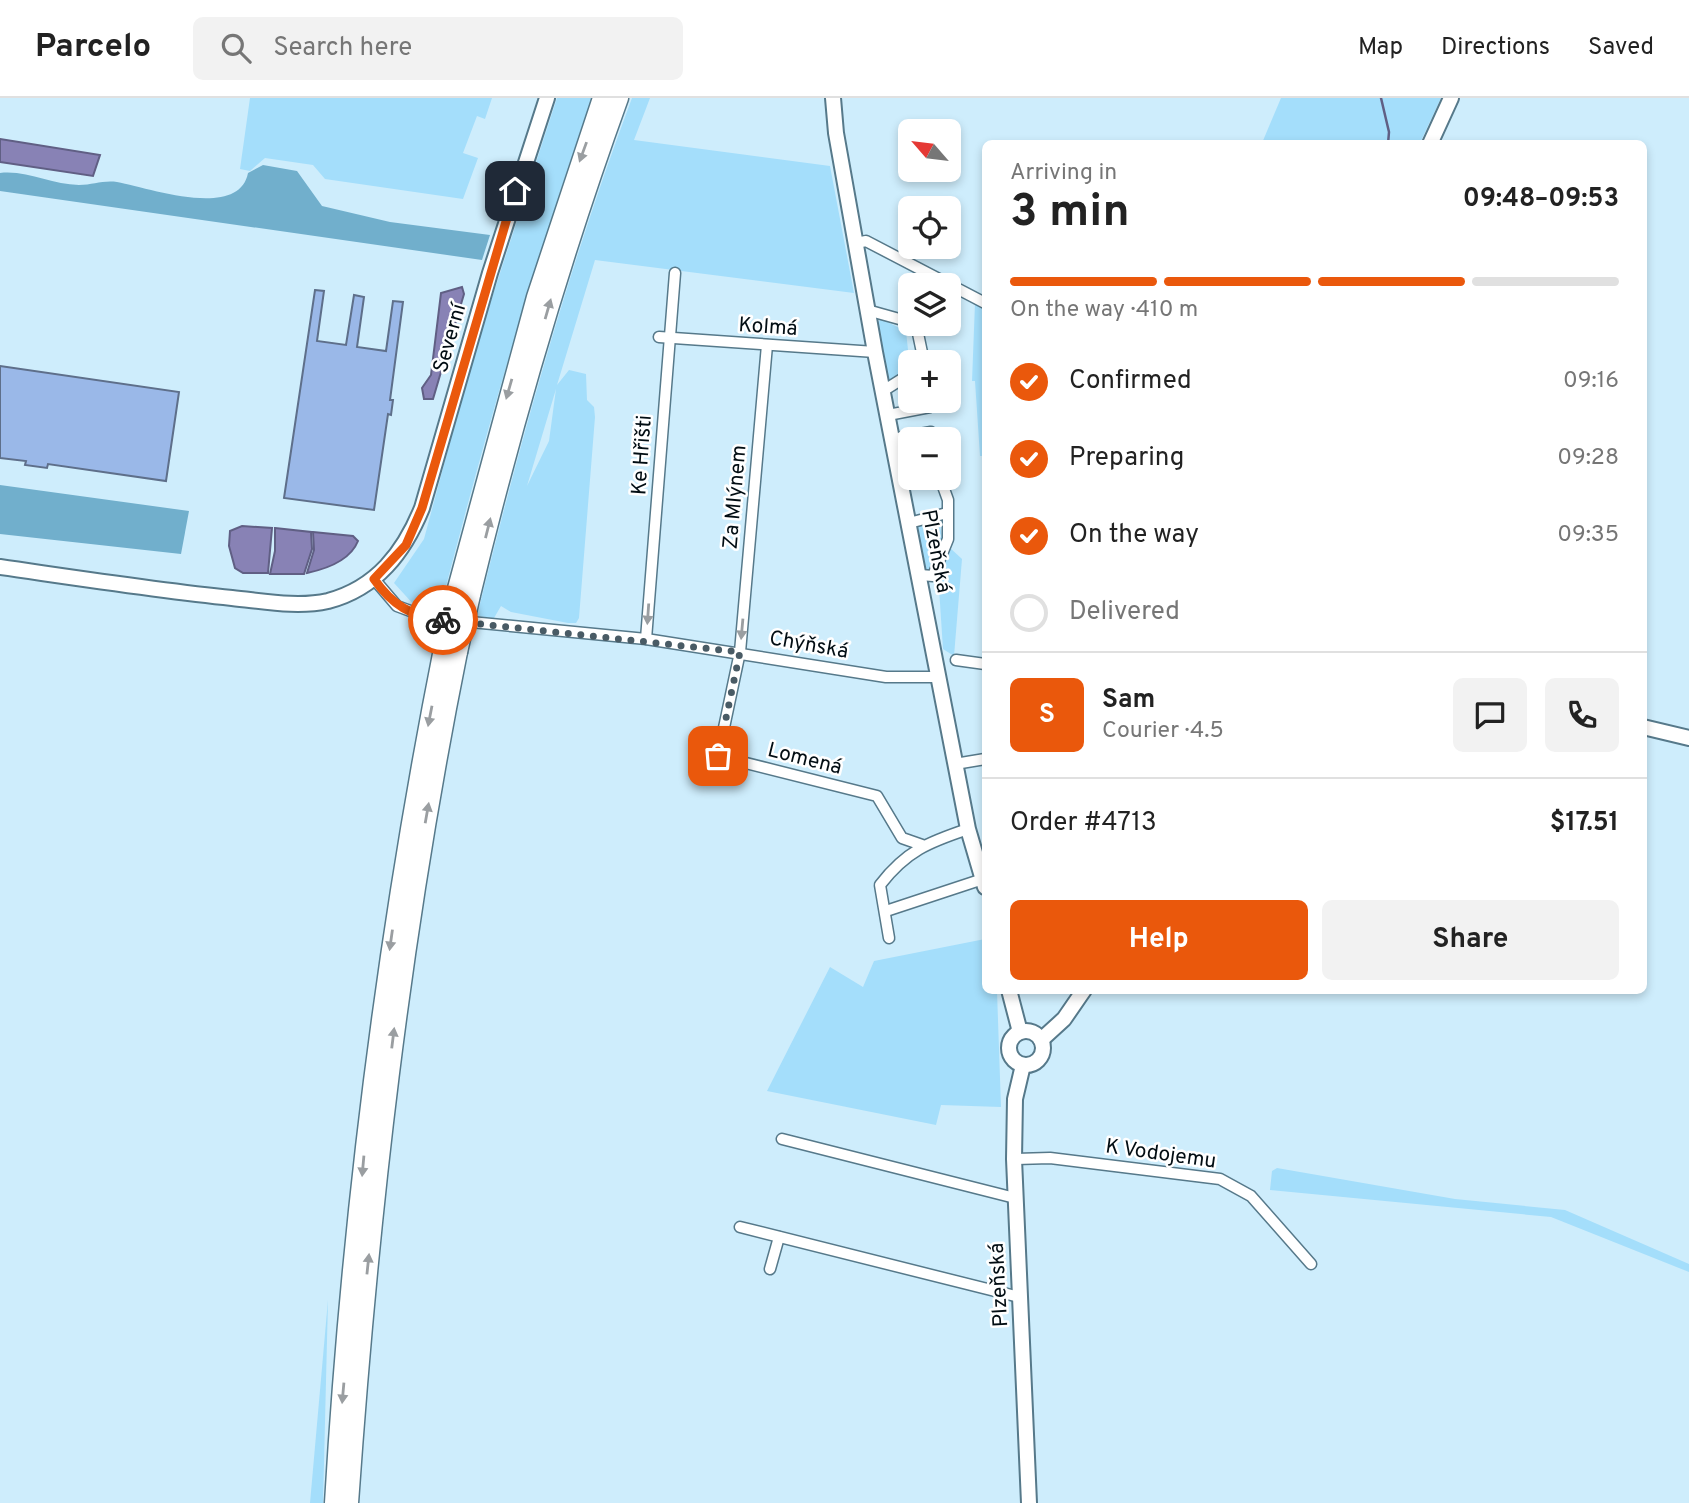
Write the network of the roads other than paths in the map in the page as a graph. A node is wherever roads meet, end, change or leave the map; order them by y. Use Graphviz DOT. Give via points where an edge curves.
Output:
graph roads {
  1 [pos="547,98"];
  2 [pos="602,98"];
  3 [pos="619,98"];
  4 [pos="833,98"];
  5 [pos="1451,98"];
  6 [pos="1432,140"];
  7 [pos="856,243"];
  8 [pos="675,272"];
  9 [pos="982,301"];
  10 [pos="867,310"];
  11 [pos="898,319"];
  12 [pos="664,338"];
  13 [pos="766,345"];
  14 [pos="875,352"];
  15 [pos="898,382"];
  16 [pos="883,391"];
  17 [pos="898,413"];
  18 [pos="888,415"];
  19 [pos="898,438"];
  20 [pos="893,439"];
  21 [pos="944,490"];
  22 [pos="947,513"];
  23 [pos="909,523"];
  24 [pos="0,567"];
  25 [pos="920,575"];
  26 [pos="374,579"];
  27 [pos="463,593"];
  28 [pos="646,639"];
  29 [pos="451,651"];
  30 [pos="740,652"];
  31 [pos="956,660"];
  32 [pos="982,664"];
  33 [pos="939,677"];
  34 [pos="1647,728"];
  35 [pos="1689,738"];
  36 [pos="982,760"];
  37 [pos="956,764"];
  38 [pos="968,829"];
  39 [pos="922,845"];
  40 [pos="982,876"];
  41 [pos="982,884"];
  42 [pos="886,911"];
  43 [pos="889,938"];
  44 [pos="1010,994"];
  45 [pos="1081,994"];
  46 [pos="1020,1032"];
  47 [pos="1041,1040"];
  48 [pos="1023,1065"];
  49 [pos="782,1139"];
  50 [pos="1014,1159"];
  51 [pos="1015,1198"];
  52 [pos="740,1227"];
  53 [pos="779,1237"];
  54 [pos="1311,1264"];
  55 [pos="771,1269"];
  56 [pos="1019,1297"];
  57 [pos="334,1503"];
  58 [pos="349,1503"];
  59 [pos="1029,1503"];
  1 -- 26 [label="main road, Severní" via="497,248 422,508 406,545"];
  2 -- 27 [label="highway, one-way" via="536,297"];
  27 -- 3 [label="highway, one-way" via="550,301"];
  4 -- 7 [label="main road, Plzeňská"];
  5 -- 6 [label="main road"];
  7 -- 9 [label="street" via="866,241"];
  7 -- 10 [label="main road, Plzeňská"];
  8 -- 12 [label="street, Ke Hřišti"];
  10 -- 11 [label="street"];
  10 -- 14 [label="main road, Plzeňská"];
  12 -- 13 [label="street, Kolmá"];
  12 -- 28 [label="street, Ke Hřišti, one-way"];
  13 -- 14 [label="street, Kolmá"];
  13 -- 30 [label="street, Za Mlýnem, one-way"];
  14 -- 16 [label="main road, Plzeňská"];
  15 -- 16 [label="street"];
  16 -- 18 [label="main road, Plzeňská"];
  17 -- 18 [label="street"];
  18 -- 20 [label="main road, Plzeňská"];
  19 -- 20 [label="street"];
  20 -- 23 [label="main road, Plzeňská"];
  21 -- 22 [label="street"];
  22 -- 23 [label="street"];
  22 -- 25 [label="street" via="948,539 933,576"];
  23 -- 25 [label="main road, Plzeňská"];
  24 -- 26 [label="main road" via="299,604 328,600"];
  25 -- 33 [label="main road, Plzeňská"];
  26 -- 28 [label="street, Chýňská" via="397,606 429,618"];
  27 -- 29 [label="highway, bridge"];
  28 -- 30 [label="street, Chýňská"];
  29 -- 57 [label="highway, one-way" via="402,864 386,975 365,1143"];
  58 -- 29 [label="highway, one-way" via="363,1309 400,978"];
  30 -- 33 [label="street, Chýňská" via="886,677"];
  30 -- 39 [label="street, Lomená" via="718,756 877,796 902,838"];
  31 -- 32 [label="street"];
  33 -- 37 [label="main road, Plzeňská"];
  34 -- 35 [label="main road"];
  36 -- 37 [label="street"];
  37 -- 38 [label="main road, Plzeňská"];
  38 -- 39 [label="street"];
  38 -- 40 [label="main road, Plzeňská"];
  39 -- 42 [label="street" via="880,885"];
  41 -- 42 [label="street"];
  42 -- 43 [label="street"];
  44 -- 46 [label="main road"];
  45 -- 47 [label="main road"];
  46 -- 47 [label="main road"];
  46 -- 48 [label="main road" via="1008,1049 1012,1059"];
  47 -- 48 [label="main road, Plzeňská" via="1041,1056"];
  48 -- 50 [label="main road, Plzeňská" via="1015,1099"];
  49 -- 51 [label="street"];
  50 -- 51 [label="main road, Plzeňská"];
  50 -- 54 [label="street, K Vodojemu" via="1050,1158 1220,1179 1251,1196"];
  51 -- 56 [label="main road, Plzeňská"];
  52 -- 53 [label="street"];
  53 -- 55 [label="street"];
  53 -- 56 [label="street"];
  56 -- 59 [label="main road, Plzeňská"];
}
